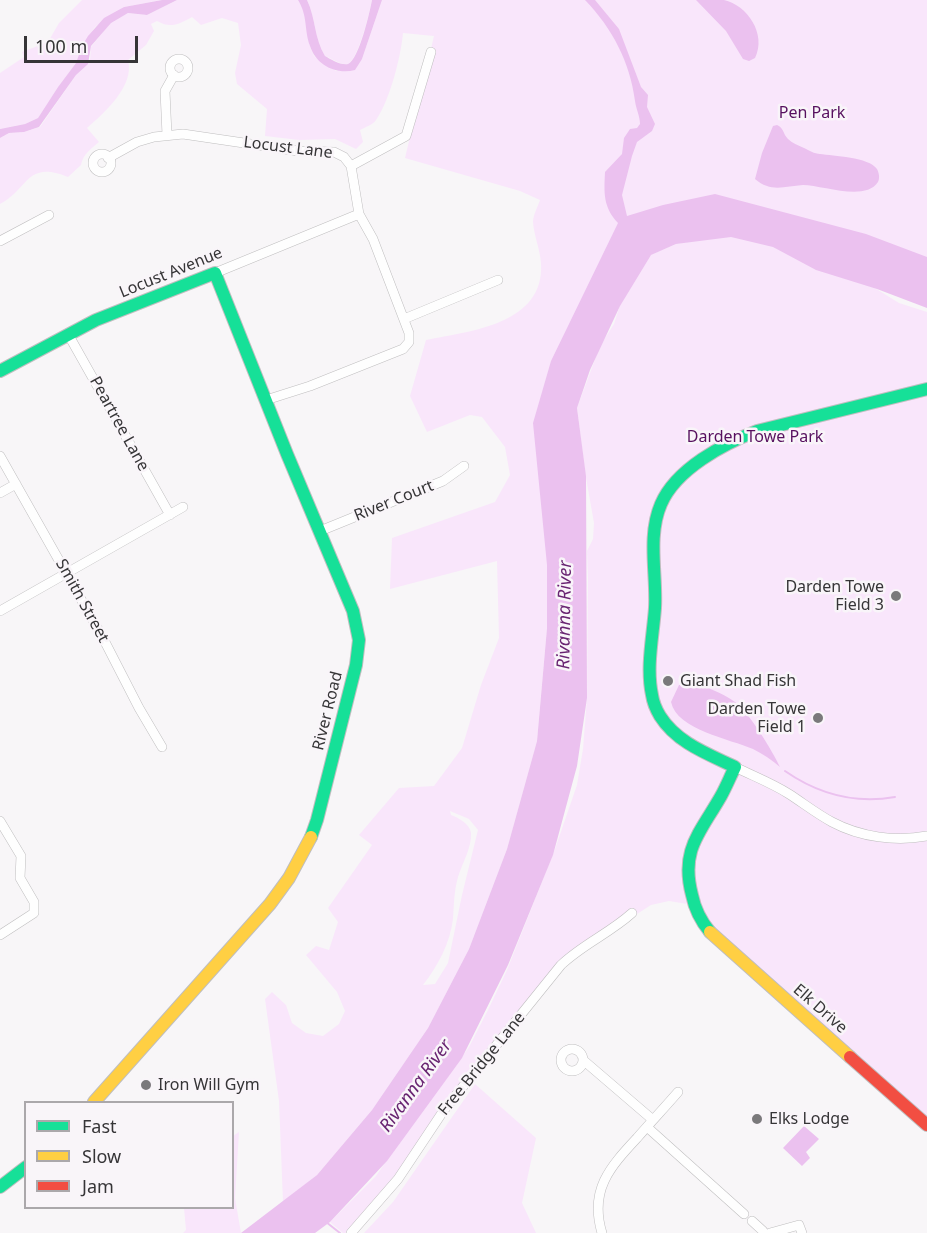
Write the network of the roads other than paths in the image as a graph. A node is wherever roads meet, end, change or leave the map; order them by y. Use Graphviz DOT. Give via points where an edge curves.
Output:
graph roads {
  1 [pos="430,52"];
  2 [pos="174,75"];
  3 [pos="167,135"];
  4 [pos="108,158"];
  5 [pos="351,165"];
  6 [pos="359,214"];
  7 [pos="50,215"];
  8 [pos="0,241"];
  9 [pos="215,273"];
  10 [pos="498,280"];
  11 [pos="404,319"];
  12 [pos="68,334"];
  13 [pos="0,371"];
  14 [pos="927,389"];
  15 [pos="266,400"];
  16 [pos="0,456"];
  17 [pos="464,466"];
  18 [pos="16,484"];
  19 [pos="0,493"];
  20 [pos="183,507"];
  21 [pos="170,515"];
  22 [pos="320,531"];
  23 [pos="67,572"];
  24 [pos="0,611"];
  25 [pos="162,747"];
  26 [pos="735,767"];
  27 [pos="0,821"];
  28 [pos="927,836"];
  29 [pos="632,914"];
  30 [pos="0,935"];
  31 [pos="583,1060"];
  32 [pos="678,1092"];
  33 [pos="95,1101"];
  34 [pos="650,1123"];
  35 [pos="927,1125"];
  36 [pos="24,1169"];
  37 [pos="0,1187"];
  38 [pos="744,1214"];
  39 [pos="752,1221"];
  40 [pos="766,1232"];
  41 [pos="351,1233"];
  42 [pos="602,1233"];
  43 [pos="802,1233"];
  1 -- 5 [label="street" via="406,136"];
  2 -- 3 [label="street" via="165,92"];
  3 -- 4 [label="street, Locust Lane" via="137,142"];
  3 -- 5 [label="street, Locust Lane" via="192,134 298,151 334,152"];
  5 -- 6 [label="street, Locust Lane"];
  6 -- 9 [label="street, Locust Avenue"];
  6 -- 11 [label="street, Locust Lane" via="373,239"];
  7 -- 8 [label="street"];
  9 -- 12 [label="street, Locust Avenue"];
  9 -- 15 [label="street, River Road"];
  10 -- 11 [label="street"];
  11 -- 15 [label="street, Locust Lane" via="409,342 402,349"];
  12 -- 13 [label="street, Locust Avenue"];
  12 -- 21 [label="street, Peartree Lane"];
  14 -- 26 [label="street" via="730,441 683,474 661,503 654,538 652,696 660,716 679,738"];
  15 -- 22 [label="street, River Road"];
  16 -- 18 [label="street, Smith Street"];
  17 -- 22 [label="street, River Court" via="444,481"];
  18 -- 19 [label="street"];
  18 -- 23 [label="street, Smith Street"];
  20 -- 21 [label="street"];
  21 -- 23 [label="street"];
  22 -- 33 [label="street, River Road" via="357,625 359,652 313,831 295,868 270,904"];
  23 -- 24 [label="street"];
  23 -- 25 [label="street, Smith Street"];
  26 -- 28 [label="street" via="775,785 846,828 875,837"];
  26 -- 35 [label="street, Elk Drive" via="690,852 688,885 696,913 709,931"];
  27 -- 30 [label="street" via="21,856 20,878 35,908 34,913"];
  29 -- 41 [label="street, Free Bridge Lane" via="581,948 554,974 444,1110 393,1186"];
  31 -- 34 [label="street"];
  32 -- 34 [label="street"];
  34 -- 38 [label="street"];
  34 -- 42 [label="street" via="605,1177 598,1205"];
  36 -- 37 [label="street"];
  39 -- 40 [label="street"];
  40 -- 43 [label="street" via="799,1225"];
}
